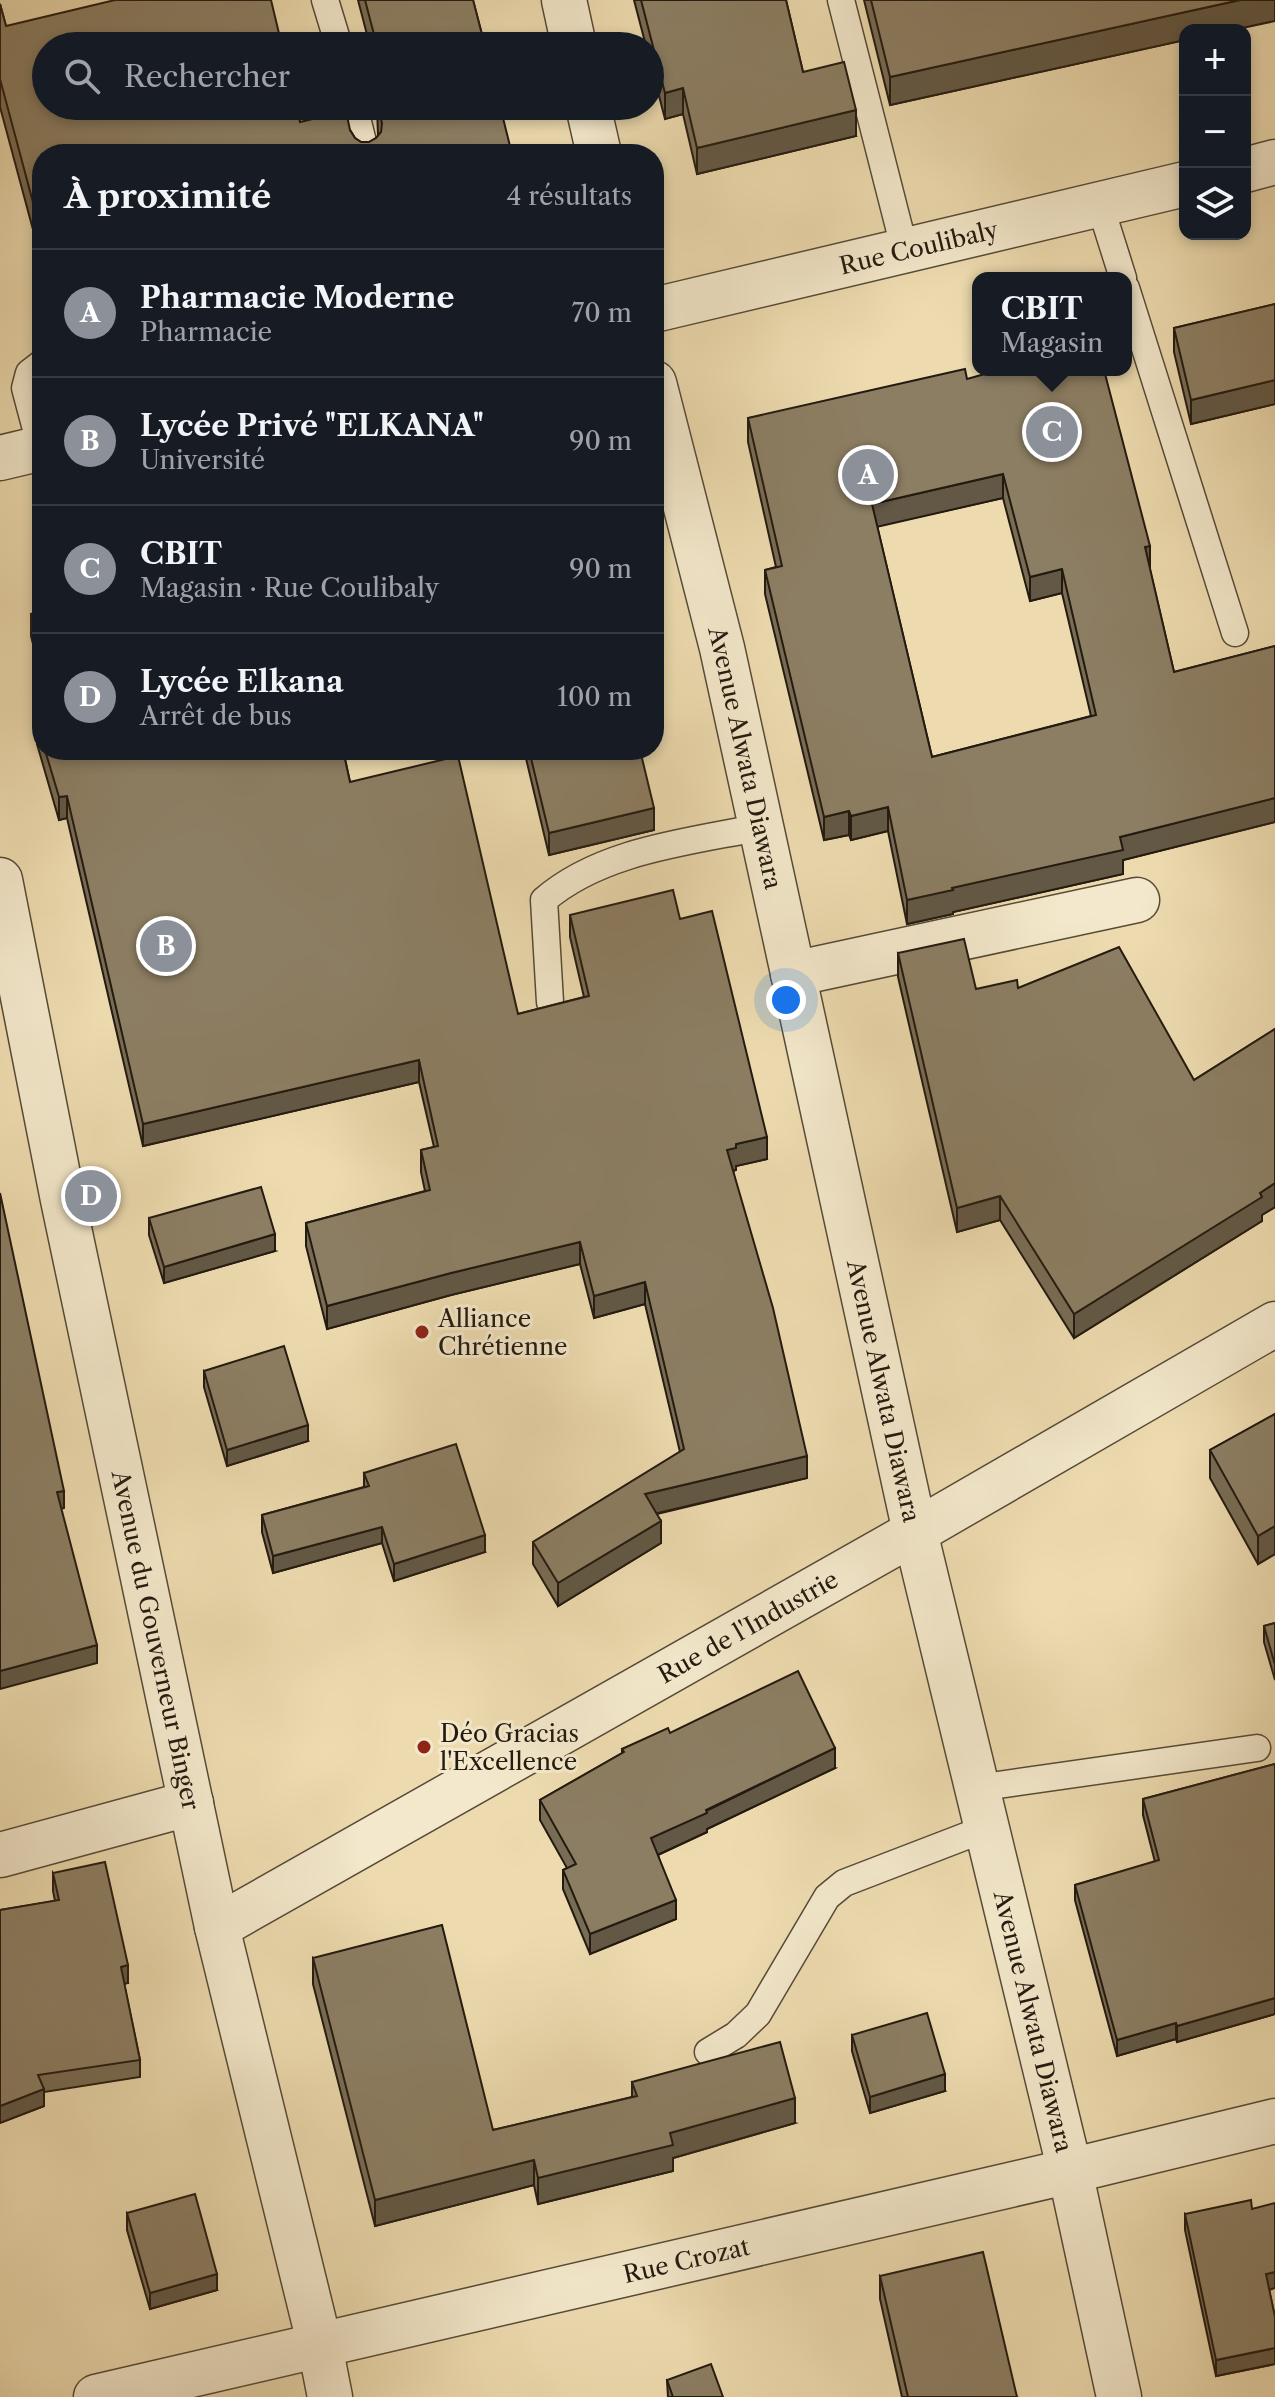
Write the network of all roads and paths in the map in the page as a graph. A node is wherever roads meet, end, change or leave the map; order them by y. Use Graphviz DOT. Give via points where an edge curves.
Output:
graph roads {
  1 [pos="325,0"];
  2 [pos="564,0"];
  3 [pos="841,0"];
  4 [pos="335,32"];
  5 [pos="571,32"];
  6 [pos="358,120"];
  7 [pos="591,120"];
  8 [pos="364,144"];
  9 [pos="597,144"];
  10 [pos="1275,162"];
  11 [pos="1251,168"];
  12 [pos="1179,185"];
  13 [pos="1100,205"];
  14 [pos="905,251"];
  15 [pos="1121,272"];
  16 [pos="1132,307"];
  17 [pos="664,308"];
  18 [pos="32,371"];
  19 [pos="32,413"];
  20 [pos="664,422"];
  21 [pos="32,450"];
  22 [pos="0,458"];
  23 [pos="1235,633"];
  24 [pos="761,827"];
  25 [pos="0,880"];
  26 [pos="1137,900"];
  27 [pos="793,974"];
  28 [pos="550,1002"];
  29 [pos="1275,1324"];
  30 [pos="915,1532"];
  31 [pos="1257,1748"];
  32 [pos="191,1803"];
  33 [pos="982,1808"];
  34 [pos="0,1855"];
  35 [pos="217,1927"];
  36 [pos="708,2052"];
  37 [pos="1275,2121"];
  38 [pos="1070,2171"];
  39 [pos="320,2346"];
  40 [pos="96,2397"];
  41 [pos="330,2397"];
  42 [pos="1119,2397"];
  1 -- 4 [label="lane"];
  2 -- 5 [label="street"];
  3 -- 14 [label="lane"];
  6 -- 8 [label="lane"];
  7 -- 9 [label="street"];
  10 -- 11 [label="street"];
  12 -- 13 [label="street, Rue Coulibaly"];
  13 -- 14 [label="street, Rue Coulibaly"];
  13 -- 15 [label="lane"];
  14 -- 17 [label="street, Rue Coulibaly"];
  16 -- 23 [label="lane"];
  18 -- 19 [label="lane" via="25,388"];
  20 -- 24 [label="street, Avenue Alwata Diawara"];
  21 -- 22 [label="street"];
  24 -- 27 [label="street, Avenue Alwata Diawara"];
  24 -- 28 [label="lane" via="640,853 562,885 544,900"];
  25 -- 32 [label="street, Avenue du Gouverneur Binger"];
  26 -- 27 [label="street"];
  27 -- 30 [label="street, Avenue Alwata Diawara"];
  29 -- 30 [label="street, Rue de l'Industrie"];
  30 -- 33 [label="street, Avenue Alwata Diawara"];
  30 -- 35 [label="street, Rue de l'Industrie"];
  31 -- 33 [label="lane"];
  32 -- 34 [label="street"];
  32 -- 35 [label="street, Avenue du Gouverneur Binger"];
  33 -- 36 [label="lane" via="827,1897 758,2014"];
  33 -- 38 [label="street, Avenue Alwata Diawara"];
  35 -- 39 [label="street, Avenue du Gouverneur Binger"];
  37 -- 38 [label="street, Rue Crozat"];
  38 -- 39 [label="street, Rue Crozat"];
  38 -- 42 [label="street, Avenue Alwata Diawara"];
  39 -- 40 [label="street, Rue Crozat"];
  39 -- 41 [label="street, Avenue du Gouverneur Binger"];
}
